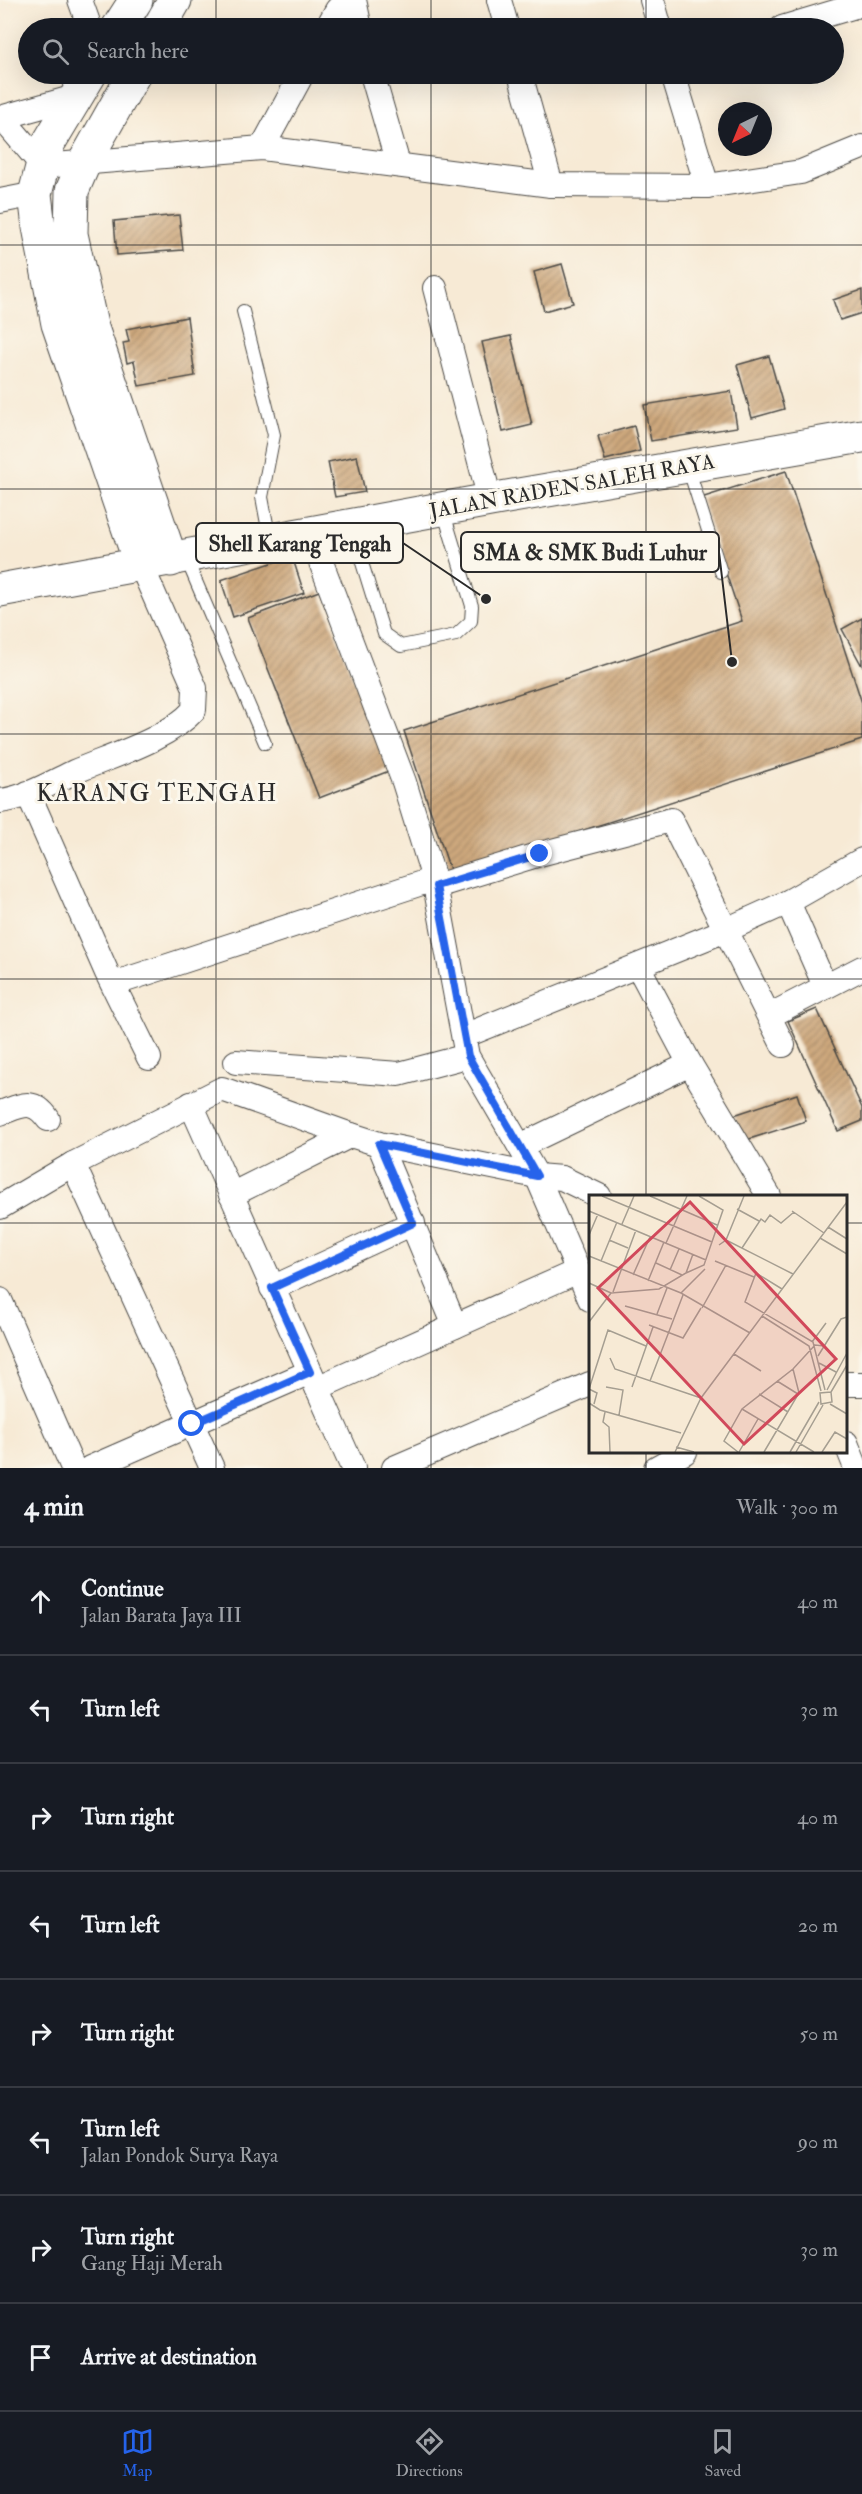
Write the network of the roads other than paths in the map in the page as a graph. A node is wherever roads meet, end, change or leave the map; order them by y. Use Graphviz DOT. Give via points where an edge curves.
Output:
graph roads {
  1 [pos="80,0"];
  2 [pos="136,0"];
  3 [pos="175,0"];
  4 [pos="346,0"];
  5 [pos="354,0"];
  6 [pos="499,0"];
  7 [pos="652,0"];
  8 [pos="862,4"];
  9 [pos="86,18"];
  10 [pos="124,18"];
  11 [pos="165,18"];
  12 [pos="333,18"];
  13 [pos="358,18"];
  14 [pos="504,18"];
  15 [pos="657,18"];
  16 [pos="815,18"];
  17 [pos="129,84"];
  18 [pos="297,84"];
  19 [pos="375,84"];
  20 [pos="523,84"];
  21 [pos="676,84"];
  22 [pos="83,85"];
  23 [pos="1,118"];
  24 [pos="862,147"];
  25 [pos="262,148"];
  26 [pos="398,164"];
  27 [pos="78,177"];
  28 [pos="39,180"];
  29 [pos="551,185"];
  30 [pos="707,186"];
  31 [pos="0,201"];
  32 [pos="435,288"];
  33 [pos="243,311"];
  34 [pos="862,436"];
  35 [pos="687,466"];
  36 [pos="490,500"];
  37 [pos="442,509"];
  38 [pos="350,526"];
  39 [pos="310,533"];
  40 [pos="270,541"];
  41 [pos="166,560"];
  42 [pos="721,572"];
  43 [pos="0,590"];
  44 [pos="265,743"];
  45 [pos="31,792"];
  46 [pos="0,801"];
  47 [pos="862,860"];
  48 [pos="435,883"];
  49 [pos="788,902"];
  50 [pos="726,930"];
  51 [pos="638,966"];
  52 [pos="862,968"];
  53 [pos="112,984"];
  54 [pos="825,986"];
  55 [pos="769,1016"];
  56 [pos="783,1045"];
  57 [pos="466,1046"];
  58 [pos="149,1058"];
  59 [pos="236,1062"];
  60 [pos="690,1064"];
  61 [pos="191,1104"];
  62 [pos="0,1113"];
  63 [pos="48,1119"];
  64 [pos="351,1135"];
  65 [pos="379,1144"];
  66 [pos="520,1146"];
  67 [pos="73,1164"];
  68 [pos="537,1176"];
  69 [pos="231,1195"];
  70 [pos="595,1195"];
  71 [pos="768,1195"];
  72 [pos="0,1207"];
  73 [pos="413,1223"];
  74 [pos="578,1270"];
  75 [pos="272,1288"];
  76 [pos="589,1295"];
  77 [pos="0,1300"];
  78 [pos="455,1326"];
  79 [pos="314,1380"];
  80 [pos="589,1385"];
  81 [pos="192,1424"];
  82 [pos="847,1446"];
  83 [pos="73,1468"];
  84 [pos="90,1468"];
  85 [pos="212,1468"];
  86 [pos="352,1468"];
  87 [pos="394,1468"];
  88 [pos="856,1468"];
  1 -- 9 [label="street"];
  2 -- 10 [label="street"];
  3 -- 11 [label="street"];
  4 -- 12 [label="street"];
  5 -- 13 [label="street"];
  6 -- 14 [label="street"];
  7 -- 15 [label="street"];
  8 -- 16 [label="street"];
  17 -- 27 [label="street"];
  18 -- 25 [label="street"];
  19 -- 26 [label="street"];
  20 -- 29 [label="street"];
  21 -- 30 [label="street"];
  22 -- 23 [label="street"];
  22 -- 28 [label="street" via="48,144"];
  23 -- 28 [label="street"];
  24 -- 30 [label="street" via="801,172"];
  25 -- 26 [label="street"];
  25 -- 27 [label="street"];
  26 -- 29 [label="street"];
  27 -- 28 [label="street"];
  27 -- 41 [label="street" via="71,234 92,325"];
  28 -- 31 [label="street"];
  28 -- 41 [label="street" via="39,227 58,324"];
  29 -- 30 [label="street"];
  32 -- 36 [label="street"];
  33 -- 40 [label="lane" via="274,435 262,497"];
  34 -- 35 [label="street, JALAN RADEN SALEH RAYA"];
  35 -- 36 [label="street, JALAN RADEN SALEH RAYA"];
  35 -- 42 [label="lane"];
  36 -- 37 [label="street, JALAN RADEN SALEH RAYA"];
  37 -- 38 [label="street, JALAN RADEN SALEH RAYA"];
  37 -- 38 [label="lane" via="472,606 471,621 456,635 401,645 384,634"];
  38 -- 39 [label="street, JALAN RADEN SALEH RAYA"];
  39 -- 40 [label="street, JALAN RADEN SALEH RAYA"];
  39 -- 48 [label="street" via="404,782"];
  40 -- 41 [label="street, JALAN RADEN SALEH RAYA"];
  41 -- 43 [label="street, JALAN RADEN SALEH RAYA"];
  41 -- 44 [label="lane"];
  41 -- 45 [label="street" via="195,688 194,710 186,720 156,737"];
  45 -- 46 [label="street"];
  45 -- 53 [label="street"];
  47 -- 49 [label="street"];
  48 -- 50 [label="street" via="671,820"];
  48 -- 53 [label="street"];
  48 -- 57 [label="street"];
  49 -- 50 [label="street"];
  49 -- 54 [label="street"];
  50 -- 51 [label="street"];
  50 -- 55 [label="street"];
  51 -- 57 [label="street"];
  51 -- 60 [label="street"];
  52 -- 54 [label="street"];
  53 -- 58 [label="street"];
  54 -- 55 [label="street"];
  55 -- 56 [label="street"];
  57 -- 59 [label="street" via="399,1074"];
  57 -- 66 [label="street"];
  60 -- 66 [label="street"];
  60 -- 71 [label="street"];
  61 -- 64 [label="street" via="222,1089"];
  61 -- 67 [label="street"];
  61 -- 69 [label="street"];
  62 -- 63 [label="street" via="35,1105"];
  64 -- 65 [label="street"];
  64 -- 69 [label="street"];
  65 -- 68 [label="street"];
  65 -- 73 [label="street"];
  66 -- 68 [label="street"];
  67 -- 72 [label="street"];
  67 -- 81 [label="street"];
  68 -- 70 [label="street" via="562,1178"];
  68 -- 74 [label="street"];
  69 -- 75 [label="street"];
  73 -- 75 [label="street"];
  73 -- 78 [label="street"];
  74 -- 76 [label="street"];
  74 -- 78 [label="street"];
  75 -- 79 [label="street"];
  77 -- 83 [label="street"];
  78 -- 79 [label="street"];
  79 -- 81 [label="street"];
  79 -- 86 [label="street"];
  80 -- 87 [label="street"];
  81 -- 84 [label="street"];
  81 -- 85 [label="street"];
  82 -- 88 [label="street"];
}
